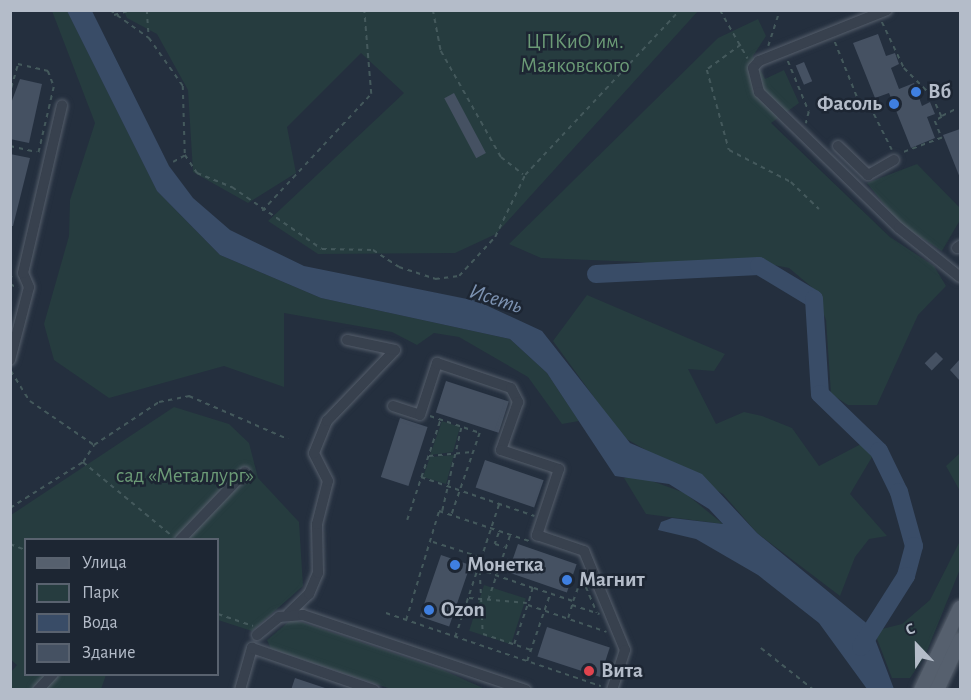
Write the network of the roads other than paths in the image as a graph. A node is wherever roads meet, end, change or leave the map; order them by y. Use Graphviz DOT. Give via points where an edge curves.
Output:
graph roads {
  1 [pos="887,10"];
  2 [pos="62,105"];
  3 [pos="838,146"];
  4 [pos="849,156"];
  5 [pos="894,160"];
  6 [pos="839,170"];
  7 [pos="960,277"];
  8 [pos="347,340"];
  9 [pos="10,360"];
  10 [pos="393,406"];
  11 [pos="245,472"];
  12 [pos="180,538"];
  13 [pos="960,608"];
  14 [pos="289,613"];
  15 [pos="257,635"];
  16 [pos="960,640"];
  17 [pos="52,676"];
  18 [pos="930,687"];
  19 [pos="38,690"];
  20 [pos="240,690"];
  21 [pos="374,690"];
  22 [pos="526,690"];
  23 [pos="612,690"];
  1 -- 6 [label="street" via="832,36 756,64 759,92"];
  2 -- 9 [label="street" via="23,273 29,287"];
  3 -- 4 [label="street"];
  4 -- 5 [label="street" via="868,175"];
  4 -- 6 [label="street"];
  6 -- 7 [label="street"];
  8 -- 14 [label="street" via="395,350 322,432 314,453 328,481 317,524 318,573 309,594"];
  10 -- 23 [label="street" via="421,412 438,363 511,388 518,402 501,450 559,470 537,535 584,550 625,650"];
  11 -- 12 [label="street"];
  13 -- 18 [label="main road"];
  14 -- 15 [label="street"];
  14 -- 22 [label="street"];
  16 -- 18 [label="main road"];
  17 -- 19 [label="street"];
  20 -- 21 [label="street" via="252,648"];
}
